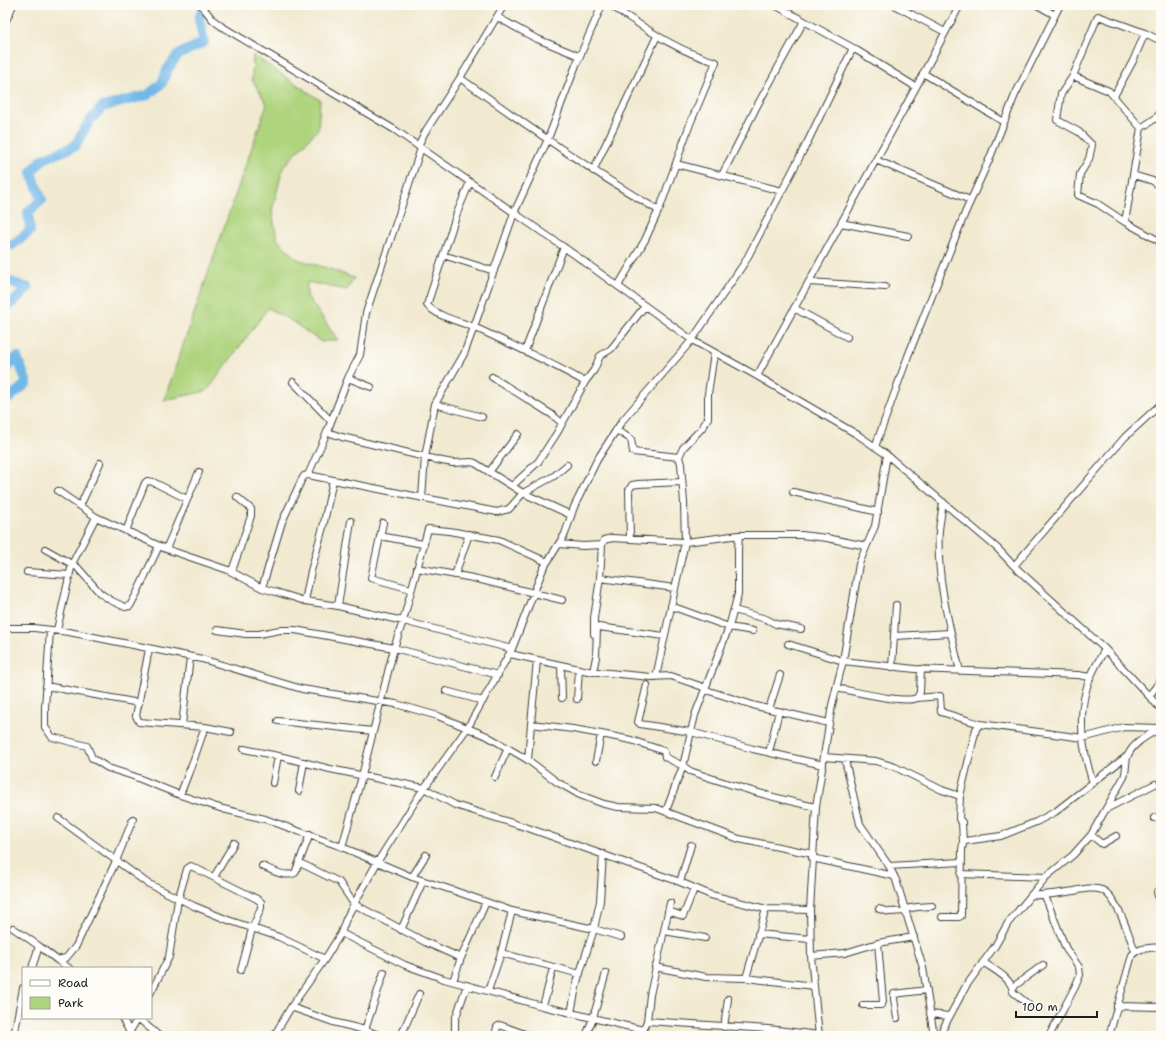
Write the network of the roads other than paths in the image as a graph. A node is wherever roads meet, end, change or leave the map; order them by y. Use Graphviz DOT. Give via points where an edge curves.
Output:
graph roads {
  1 [pos="13,5"];
  2 [pos="201,5"];
  3 [pos="504,5"];
  4 [pos="601,5"];
  5 [pos="610,5"];
  6 [pos="775,5"];
  7 [pos="894,5"];
  8 [pos="960,5"];
  9 [pos="1037,5"];
  10 [pos="1060,5"];
  11 [pos="1055,15"];
  12 [pos="497,17"];
  13 [pos="804,21"];
  14 [pos="5,23"];
  15 [pos="945,32"];
  16 [pos="1145,33"];
  17 [pos="658,36"];
  18 [pos="1161,41"];
  19 [pos="853,48"];
  20 [pos="579,56"];
  21 [pos="923,73"];
  22 [pos="1073,76"];
  23 [pos="460,78"];
  24 [pos="916,87"];
  25 [pos="1114,96"];
  26 [pos="1161,112"];
  27 [pos="1004,122"];
  28 [pos="1141,128"];
  29 [pos="548,140"];
  30 [pos="420,147"];
  31 [pos="876,160"];
  32 [pos="676,164"];
  33 [pos="593,171"];
  34 [pos="722,175"];
  35 [pos="1133,175"];
  36 [pos="470,182"];
  37 [pos="1161,187"];
  38 [pos="782,191"];
  39 [pos="970,200"];
  40 [pos="658,210"];
  41 [pos="514,212"];
  42 [pos="1125,222"];
  43 [pos="841,223"];
  44 [pos="908,236"];
  45 [pos="1161,242"];
  46 [pos="564,247"];
  47 [pos="443,254"];
  48 [pos="494,271"];
  49 [pos="809,282"];
  50 [pos="618,286"];
  51 [pos="885,287"];
  52 [pos="645,306"];
  53 [pos="794,308"];
  54 [pos="474,327"];
  55 [pos="847,337"];
  56 [pos="692,340"];
  57 [pos="525,351"];
  58 [pos="714,353"];
  59 [pos="492,376"];
  60 [pos="757,376"];
  61 [pos="348,378"];
  62 [pos="293,382"];
  63 [pos="585,382"];
  64 [pos="371,387"];
  65 [pos="435,404"];
  66 [pos="1161,404"];
  67 [pos="482,417"];
  68 [pos="331,421"];
  69 [pos="562,423"];
  70 [pos="616,430"];
  71 [pos="327,432"];
  72 [pos="518,434"];
  73 [pos="875,447"];
  74 [pos="887,455"];
  75 [pos="425,456"];
  76 [pos="678,457"];
  77 [pos="100,463"];
  78 [pos="567,465"];
  79 [pos="199,472"];
  80 [pos="489,472"];
  81 [pos="308,474"];
  82 [pos="333,480"];
  83 [pos="682,482"];
  84 [pos="512,486"];
  85 [pos="58,491"];
  86 [pos="793,492"];
  87 [pos="523,493"];
  88 [pos="237,498"];
  89 [pos="422,498"];
  90 [pos="187,499"];
  91 [pos="943,502"];
  92 [pos="80,506"];
  93 [pos="878,512"];
  94 [pos="571,515"];
  95 [pos="96,517"];
  96 [pos="351,522"];
  97 [pos="383,523"];
  98 [pos="126,531"];
  99 [pos="468,534"];
  100 [pos="739,534"];
  101 [pos="380,536"];
  102 [pos="630,539"];
  103 [pos="685,542"];
  104 [pos="424,544"];
  105 [pos="559,544"];
  106 [pos="602,545"];
  107 [pos="159,546"];
  108 [pos="866,546"];
  109 [pos="45,549"];
  110 [pos="166,549"];
  111 [pos="547,562"];
  112 [pos="72,564"];
  113 [pos="1014,566"];
  114 [pos="417,568"];
  115 [pos="232,571"];
  116 [pos="27,572"];
  117 [pos="69,575"];
  118 [pos="455,575"];
  119 [pos="600,578"];
  120 [pos="262,588"];
  121 [pos="675,588"];
  122 [pos="411,589"];
  123 [pos="533,593"];
  124 [pos="562,600"];
  125 [pos="305,601"];
  126 [pos="896,605"];
  127 [pos="338,606"];
  128 [pos="671,606"];
  129 [pos="734,610"];
  130 [pos="403,621"];
  131 [pos="729,627"];
  132 [pos="5,628"];
  133 [pos="801,629"];
  134 [pos="50,630"];
  135 [pos="57,630"];
  136 [pos="217,630"];
  137 [pos="753,631"];
  138 [pos="951,633"];
  139 [pos="594,634"];
  140 [pos="664,636"];
  141 [pos="894,636"];
  142 [pos="788,644"];
  143 [pos="394,648"];
  144 [pos="149,649"];
  145 [pos="1105,649"];
  146 [pos="511,651"];
  147 [pos="190,657"];
  148 [pos="537,660"];
  149 [pos="843,661"];
  150 [pos="562,666"];
  151 [pos="892,667"];
  152 [pos="921,669"];
  153 [pos="579,670"];
  154 [pos="960,671"];
  155 [pos="594,672"];
  156 [pos="498,675"];
  157 [pos="780,675"];
  158 [pos="656,677"];
  159 [pos="1090,677"];
  160 [pos="1161,680"];
  161 [pos="647,685"];
  162 [pos="46,686"];
  163 [pos="836,688"];
  164 [pos="706,689"];
  165 [pos="446,691"];
  166 [pos="1148,696"];
  167 [pos="562,698"];
  168 [pos="917,698"];
  169 [pos="577,699"];
  170 [pos="381,701"];
  171 [pos="483,701"];
  172 [pos="138,703"];
  173 [pos="769,709"];
  174 [pos="1161,709"];
  175 [pos="779,711"];
  176 [pos="278,721"];
  177 [pos="830,723"];
  178 [pos="532,724"];
  179 [pos="980,724"];
  180 [pos="182,725"];
  181 [pos="205,727"];
  182 [pos="468,727"];
  183 [pos="373,731"];
  184 [pos="231,732"];
  185 [pos="691,732"];
  186 [pos="601,734"];
  187 [pos="1082,738"];
  188 [pos="508,748"];
  189 [pos="770,748"];
  190 [pos="244,749"];
  191 [pos="278,756"];
  192 [pos="1127,756"];
  193 [pos="824,757"];
  194 [pos="528,760"];
  195 [pos="845,760"];
  196 [pos="596,761"];
  197 [pos="304,762"];
  198 [pos="823,764"];
  199 [pos="683,766"];
  200 [pos="362,776"];
  201 [pos="495,777"];
  202 [pos="273,783"];
  203 [pos="1093,783"];
  204 [pos="1155,784"];
  205 [pos="424,788"];
  206 [pos="299,791"];
  207 [pos="180,795"];
  208 [pos="960,796"];
  209 [pos="816,807"];
  210 [pos="1106,809"];
  211 [pos="666,811"];
  212 [pos="1161,816"];
  213 [pos="58,818"];
  214 [pos="1154,818"];
  215 [pos="133,819"];
  216 [pos="310,834"];
  217 [pos="1091,835"];
  218 [pos="1116,836"];
  219 [pos="234,843"];
  220 [pos="963,843"];
  221 [pos="691,845"];
  222 [pos="342,847"];
  223 [pos="603,854"];
  224 [pos="426,855"];
  225 [pos="813,856"];
  226 [pos="116,861"];
  227 [pos="378,861"];
  228 [pos="962,862"];
  229 [pos="300,863"];
  230 [pos="262,866"];
  231 [pos="889,866"];
  232 [pos="962,874"];
  233 [pos="894,876"];
  234 [pos="214,877"];
  235 [pos="412,877"];
  236 [pos="1046,877"];
  237 [pos="424,880"];
  238 [pos="680,882"];
  239 [pos="694,888"];
  240 [pos="1161,890"];
  241 [pos="1032,895"];
  242 [pos="1046,896"];
  243 [pos="178,900"];
  244 [pos="486,902"];
  245 [pos="670,903"];
  246 [pos="354,904"];
  247 [pos="932,906"];
  248 [pos="1161,908"];
  249 [pos="766,909"];
  250 [pos="879,909"];
  251 [pos="810,910"];
  252 [pos="905,910"];
  253 [pos="512,911"];
  254 [pos="668,911"];
  255 [pos="942,917"];
  256 [pos="13,928"];
  257 [pos="252,929"];
  258 [pos="594,929"];
  259 [pos="401,930"];
  260 [pos="664,931"];
  261 [pos="341,933"];
  262 [pos="758,934"];
  263 [pos="621,937"];
  264 [pos="914,937"];
  265 [pos="705,938"];
  266 [pos="810,939"];
  267 [pos="878,943"];
  268 [pos="39,946"];
  269 [pos="1161,947"];
  270 [pos="1135,951"];
  271 [pos="501,953"];
  272 [pos="811,956"];
  273 [pos="462,958"];
  274 [pos="324,959"];
  275 [pos="57,960"];
  276 [pos="983,962"];
  277 [pos="1043,965"];
  278 [pos="32,967"];
  279 [pos="68,967"];
  280 [pos="656,967"];
  281 [pos="553,968"];
  282 [pos="241,970"];
  283 [pos="384,972"];
  284 [pos="606,973"];
  285 [pos="580,974"];
  286 [pos="746,978"];
  287 [pos="453,981"];
  288 [pos="467,985"];
  289 [pos="814,986"];
  290 [pos="1013,987"];
  291 [pos="152,990"];
  292 [pos="926,990"];
  293 [pos="488,991"];
  294 [pos="22,993"];
  295 [pos="419,994"];
  296 [pos="728,999"];
  297 [pos="1028,1004"];
  298 [pos="863,1005"];
  299 [pos="542,1006"];
  300 [pos="1117,1006"];
  301 [pos="291,1007"];
  302 [pos="1161,1007"];
  303 [pos="571,1012"];
  304 [pos="930,1014"];
  305 [pos="949,1016"];
  306 [pos="593,1018"];
  307 [pos="897,1018"];
  308 [pos="122,1019"];
  309 [pos="137,1019"];
  310 [pos="139,1019"];
  311 [pos="647,1021"];
  312 [pos="724,1027"];
  313 [pos="364,1033"];
  314 [pos="642,1033"];
  315 [pos="129,1034"];
  316 [pos="819,1035"];
  317 [pos="14,1036"];
  318 [pos="159,1036"];
  319 [pos="274,1036"];
  320 [pos="382,1036"];
  321 [pos="401,1036"];
  322 [pos="455,1036"];
  323 [pos="495,1036"];
  324 [pos="530,1036"];
  325 [pos="586,1036"];
  326 [pos="934,1036"];
  327 [pos="939,1036"];
  328 [pos="1049,1036"];
  329 [pos="1109,1036"];
  1 -- 14 [label="street"];
  2 -- 30 [label="street" via="221,26"];
  3 -- 12 [label="street"];
  4 -- 20 [label="street"];
  5 -- 17 [label="street"];
  6 -- 13 [label="street"];
  7 -- 15 [label="street"];
  8 -- 15 [label="street"];
  9 -- 11 [label="street"];
  10 -- 11 [label="street"];
  11 -- 27 [label="street"];
  12 -- 20 [label="street" via="535,38"];
  12 -- 23 [label="street"];
  13 -- 19 [label="street"];
  13 -- 34 [label="street"];
  15 -- 21 [label="street"];
  16 -- 18 [label="street"];
  16 -- 22 [label="street" via="1098,16"];
  16 -- 25 [label="street"];
  17 -- 32 [label="street" via="675,46 716,62"];
  17 -- 33 [label="street"];
  19 -- 24 [label="street"];
  19 -- 38 [label="street"];
  20 -- 29 [label="street"];
  21 -- 24 [label="street"];
  21 -- 27 [label="street"];
  22 -- 25 [label="street"];
  22 -- 42 [label="street" via="1061,94 1057,120 1079,132 1092,145 1089,159 1080,174 1078,195 1098,204"];
  23 -- 29 [label="street"];
  23 -- 30 [label="street" via="425,132"];
  24 -- 31 [label="street"];
  25 -- 28 [label="street"];
  26 -- 28 [label="street"];
  27 -- 39 [label="street"];
  28 -- 35 [label="street"];
  29 -- 33 [label="street"];
  29 -- 41 [label="street"];
  30 -- 36 [label="street"];
  30 -- 61 [label="street" via="366,313 360,355"];
  31 -- 39 [label="street"];
  31 -- 43 [label="street"];
  32 -- 34 [label="street"];
  32 -- 40 [label="street"];
  33 -- 40 [label="street"];
  34 -- 38 [label="street"];
  35 -- 37 [label="street"];
  35 -- 42 [label="street"];
  36 -- 41 [label="street"];
  36 -- 47 [label="street"];
  38 -- 56 [label="street" via="745,262"];
  39 -- 73 [label="street"];
  40 -- 50 [label="street" via="645,240"];
  41 -- 46 [label="street"];
  41 -- 48 [label="street"];
  42 -- 45 [label="street"];
  43 -- 44 [label="street"];
  43 -- 49 [label="street"];
  46 -- 50 [label="street"];
  46 -- 57 [label="street"];
  47 -- 48 [label="street"];
  47 -- 54 [label="street" via="427,305 444,316"];
  48 -- 54 [label="street"];
  49 -- 51 [label="street"];
  49 -- 53 [label="street"];
  50 -- 52 [label="street"];
  52 -- 56 [label="street"];
  52 -- 63 [label="street" via="611,349 600,356"];
  53 -- 55 [label="street"];
  53 -- 60 [label="street"];
  54 -- 57 [label="street"];
  54 -- 65 [label="street" via="464,354"];
  56 -- 58 [label="street"];
  56 -- 70 [label="street"];
  57 -- 63 [label="street"];
  58 -- 60 [label="street"];
  58 -- 76 [label="street" via="708,394 708,418"];
  59 -- 69 [label="street"];
  60 -- 73 [label="street"];
  61 -- 64 [label="street"];
  61 -- 68 [label="street"];
  62 -- 68 [label="street"];
  63 -- 69 [label="street"];
  65 -- 67 [label="street"];
  65 -- 75 [label="street"];
  66 -- 113 [label="street" via="1125,437"];
  68 -- 71 [label="street"];
  69 -- 84 [label="street" via="538,462"];
  70 -- 76 [label="street" via="631,439 633,452"];
  70 -- 94 [label="street" via="596,460"];
  71 -- 75 [label="street"];
  71 -- 81 [label="street"];
  72 -- 80 [label="street"];
  73 -- 74 [label="street"];
  74 -- 91 [label="street"];
  74 -- 93 [label="street"];
  75 -- 80 [label="street" via="453,463 470,462"];
  75 -- 89 [label="street"];
  76 -- 83 [label="street"];
  77 -- 92 [label="street"];
  78 -- 87 [label="street" via="554,476"];
  79 -- 90 [label="street"];
  80 -- 84 [label="street"];
  81 -- 82 [label="street"];
  81 -- 120 [label="street" via="301,481 282,522"];
  82 -- 89 [label="street"];
  82 -- 125 [label="street"];
  83 -- 102 [label="street" via="632,485 629,490"];
  83 -- 103 [label="street"];
  84 -- 87 [label="street"];
  85 -- 92 [label="street"];
  86 -- 93 [label="street"];
  87 -- 89 [label="street" via="509,508 497,512"];
  87 -- 94 [label="street"];
  88 -- 115 [label="street" via="251,509 251,516"];
  90 -- 98 [label="street" via="147,480"];
  90 -- 110 [label="street"];
  91 -- 113 [label="street"];
  91 -- 138 [label="street" via="939,550 943,594"];
  92 -- 95 [label="street"];
  93 -- 108 [label="street"];
  94 -- 105 [label="street"];
  95 -- 98 [label="street"];
  95 -- 112 [label="street"];
  96 -- 127 [label="street"];
  97 -- 101 [label="street"];
  98 -- 107 [label="street"];
  99 -- 104 [label="street" via="428,529"];
  99 -- 111 [label="street" via="499,540"];
  99 -- 118 [label="street"];
  100 -- 103 [label="street"];
  100 -- 108 [label="street" via="801,535"];
  100 -- 129 [label="street" via="738,594"];
  101 -- 104 [label="street"];
  101 -- 122 [label="street" via="371,578"];
  102 -- 103 [label="street"];
  102 -- 106 [label="street" via="612,538 604,540"];
  103 -- 121 [label="street"];
  104 -- 114 [label="street"];
  105 -- 106 [label="street"];
  105 -- 111 [label="street"];
  106 -- 119 [label="street"];
  107 -- 110 [label="street"];
  107 -- 112 [label="street" via="130,606 125,607 100,593"];
  108 -- 149 [label="street" via="859,564"];
  109 -- 112 [label="street"];
  110 -- 115 [label="street"];
  111 -- 123 [label="street"];
  112 -- 117 [label="street"];
  113 -- 145 [label="street"];
  114 -- 118 [label="street"];
  114 -- 122 [label="street"];
  115 -- 120 [label="street"];
  116 -- 117 [label="street"];
  117 -- 135 [label="street"];
  118 -- 123 [label="street"];
  119 -- 121 [label="street"];
  119 -- 139 [label="street"];
  120 -- 125 [label="street"];
  121 -- 128 [label="street"];
  122 -- 130 [label="street"];
  123 -- 124 [label="street"];
  123 -- 146 [label="street"];
  125 -- 127 [label="street"];
  126 -- 141 [label="street"];
  127 -- 130 [label="street"];
  128 -- 131 [label="street"];
  128 -- 140 [label="street"];
  129 -- 131 [label="street"];
  129 -- 133 [label="street" via="776,624"];
  130 -- 143 [label="street"];
  130 -- 146 [label="street"];
  131 -- 137 [label="street"];
  131 -- 164 [label="street"];
  132 -- 134 [label="street"];
  134 -- 135 [label="street"];
  134 -- 162 [label="street"];
  135 -- 144 [label="street"];
  136 -- 143 [label="street" via="259,634 295,630"];
  138 -- 141 [label="street"];
  138 -- 154 [label="street"];
  140 -- 155 [label="street" via="599,627"];
  140 -- 158 [label="street"];
  141 -- 151 [label="street"];
  142 -- 149 [label="street"];
  143 -- 156 [label="street"];
  143 -- 170 [label="street"];
  144 -- 147 [label="street"];
  144 -- 172 [label="street"];
  145 -- 159 [label="street"];
  145 -- 166 [label="street"];
  146 -- 148 [label="street"];
  146 -- 156 [label="street"];
  147 -- 170 [label="street" via="302,689"];
  147 -- 180 [label="street"];
  148 -- 150 [label="street"];
  148 -- 178 [label="street"];
  149 -- 151 [label="street"];
  149 -- 163 [label="street"];
  150 -- 153 [label="street"];
  150 -- 167 [label="street"];
  151 -- 152 [label="street"];
  152 -- 154 [label="street"];
  152 -- 168 [label="street" via="920,692"];
  153 -- 155 [label="street"];
  153 -- 169 [label="street"];
  154 -- 159 [label="street"];
  155 -- 158 [label="street"];
  156 -- 171 [label="street"];
  157 -- 173 [label="street"];
  158 -- 164 [label="street" via="671,676"];
  159 -- 187 [label="street" via="1084,698"];
  160 -- 166 [label="street"];
  161 -- 185 [label="street" via="638,722"];
  162 -- 172 [label="street"];
  162 -- 207 [label="street" via="46,726 52,737 84,745 90,749 92,758 108,768"];
  163 -- 168 [label="street" via="900,699"];
  163 -- 177 [label="street"];
  164 -- 173 [label="street"];
  164 -- 185 [label="street"];
  165 -- 171 [label="street"];
  166 -- 174 [label="street"];
  168 -- 179 [label="street" via="940,696 941,712"];
  170 -- 182 [label="street"];
  170 -- 183 [label="street"];
  171 -- 182 [label="street"];
  172 -- 180 [label="street" via="136,716 139,722"];
  173 -- 175 [label="street"];
  175 -- 177 [label="street"];
  175 -- 189 [label="street"];
  176 -- 183 [label="street"];
  177 -- 193 [label="street"];
  178 -- 186 [label="street"];
  178 -- 194 [label="street"];
  179 -- 187 [label="street"];
  179 -- 208 [label="street" via="976,729"];
  180 -- 181 [label="street"];
  181 -- 184 [label="street"];
  181 -- 207 [label="street"];
  182 -- 188 [label="street"];
  182 -- 205 [label="street"];
  183 -- 200 [label="street"];
  185 -- 198 [label="street"];
  185 -- 199 [label="street"];
  186 -- 196 [label="street"];
  186 -- 199 [label="street" via="632,740 664,751 665,757"];
  187 -- 192 [label="street" via="1124,727 1160,728 1139,742"];
  187 -- 203 [label="street"];
  188 -- 194 [label="street"];
  188 -- 201 [label="street"];
  190 -- 191 [label="street"];
  191 -- 197 [label="street"];
  191 -- 202 [label="street"];
  192 -- 203 [label="street"];
  192 -- 210 [label="street" via="1127,771"];
  193 -- 195 [label="street"];
  193 -- 198 [label="street"];
  194 -- 211 [label="street" via="557,782 590,799 618,807 656,808"];
  195 -- 208 [label="street" via="876,761"];
  195 -- 231 [label="street" via="860,824"];
  197 -- 200 [label="street"];
  197 -- 206 [label="street"];
  198 -- 209 [label="street"];
  199 -- 209 [label="street" via="690,771 746,790"];
  199 -- 211 [label="street"];
  200 -- 205 [label="street"];
  200 -- 222 [label="street"];
  203 -- 220 [label="street" via="1056,812 1036,822 1001,836"];
  204 -- 210 [label="street"];
  205 -- 223 [label="street" via="455,805"];
  205 -- 227 [label="street"];
  207 -- 216 [label="street"];
  208 -- 220 [label="street" via="959,819 962,822"];
  209 -- 225 [label="street"];
  210 -- 217 [label="street"];
  211 -- 225 [label="street" via="739,839"];
  212 -- 214 [label="street"];
  213 -- 226 [label="street"];
  215 -- 226 [label="street"];
  216 -- 222 [label="street"];
  216 -- 229 [label="street"];
  217 -- 218 [label="street" via="1102,844"];
  217 -- 236 [label="street" via="1073,855"];
  219 -- 234 [label="street"];
  220 -- 228 [label="street"];
  221 -- 238 [label="street"];
  222 -- 227 [label="street"];
  223 -- 238 [label="street"];
  223 -- 258 [label="street" via="600,901"];
  224 -- 235 [label="street"];
  225 -- 233 [label="street"];
  225 -- 251 [label="street"];
  226 -- 243 [label="street" via="147,883"];
  226 -- 275 [label="street" via="76,946 66,958"];
  227 -- 235 [label="street"];
  227 -- 246 [label="street"];
  228 -- 231 [label="street"];
  228 -- 232 [label="street"];
  229 -- 230 [label="street" via="295,874 291,875"];
  229 -- 246 [label="street" via="338,882"];
  231 -- 233 [label="street"];
  232 -- 236 [label="street"];
  232 -- 255 [label="street" via="961,916"];
  233 -- 252 [label="street"];
  234 -- 243 [label="street" via="191,866 188,867"];
  234 -- 257 [label="street" via="261,902"];
  235 -- 237 [label="street"];
  236 -- 241 [label="street"];
  237 -- 244 [label="street"];
  237 -- 259 [label="street"];
  238 -- 239 [label="street"];
  239 -- 249 [label="street"];
  239 -- 254 [label="street" via="683,916"];
  240 -- 248 [label="street" via="1157,892"];
  241 -- 242 [label="street"];
  241 -- 276 [label="street" via="1008,924"];
  242 -- 270 [label="street" via="1091,888 1108,894 1114,901"];
  242 -- 328 [label="street" via="1066,949 1079,967 1080,975"];
  243 -- 257 [label="street"];
  243 -- 291 [label="street" via="169,957"];
  244 -- 253 [label="street"];
  244 -- 273 [label="street"];
  245 -- 254 [label="street"];
  246 -- 259 [label="street"];
  246 -- 261 [label="street"];
  247 -- 252 [label="street" via="917,906"];
  249 -- 251 [label="street"];
  249 -- 262 [label="street"];
  250 -- 252 [label="street" via="889,912"];
  251 -- 266 [label="street"];
  252 -- 264 [label="street"];
  253 -- 258 [label="street"];
  253 -- 271 [label="street"];
  254 -- 260 [label="street"];
  256 -- 268 [label="street"];
  257 -- 274 [label="street" via="279,937"];
  257 -- 282 [label="street"];
  258 -- 263 [label="street"];
  258 -- 285 [label="street"];
  259 -- 273 [label="street"];
  260 -- 265 [label="street"];
  260 -- 280 [label="street"];
  261 -- 274 [label="street"];
  261 -- 287 [label="street" via="405,964"];
  262 -- 266 [label="street"];
  262 -- 286 [label="street"];
  264 -- 267 [label="street"];
  264 -- 292 [label="street"];
  266 -- 272 [label="street"];
  267 -- 272 [label="street" via="845,953"];
  267 -- 298 [label="street" via="883,1002 881,1006"];
  268 -- 275 [label="street"];
  268 -- 278 [label="street"];
  269 -- 270 [label="street"];
  270 -- 300 [label="street"];
  271 -- 281 [label="street"];
  271 -- 293 [label="street"];
  272 -- 289 [label="street"];
  273 -- 287 [label="street"];
  274 -- 301 [label="street"];
  275 -- 279 [label="street"];
  276 -- 290 [label="street" via="1008,980"];
  276 -- 305 [label="street"];
  277 -- 290 [label="street"];
  280 -- 286 [label="street" via="706,977"];
  280 -- 311 [label="street"];
  281 -- 285 [label="street"];
  281 -- 299 [label="street"];
  283 -- 313 [label="street"];
  284 -- 306 [label="street"];
  285 -- 303 [label="street"];
  286 -- 289 [label="street"];
  287 -- 288 [label="street"];
  288 -- 293 [label="street"];
  288 -- 322 [label="street" via="455,1020"];
  289 -- 316 [label="street"];
  290 -- 297 [label="street" via="1013,992"];
  292 -- 304 [label="street"];
  292 -- 307 [label="street" via="894,994"];
  293 -- 299 [label="street"];
  294 -- 317 [label="street"];
  295 -- 321 [label="street"];
  296 -- 312 [label="street"];
  299 -- 303 [label="street"];
  300 -- 302 [label="street"];
  300 -- 329 [label="street"];
  301 -- 313 [label="street"];
  301 -- 319 [label="street"];
  303 -- 306 [label="street"];
  304 -- 305 [label="street"];
  304 -- 326 [label="street"];
  305 -- 327 [label="street"];
  306 -- 314 [label="street"];
  306 -- 325 [label="street"];
  308 -- 315 [label="street"];
  309 -- 315 [label="street"];
  310 -- 318 [label="street"];
  311 -- 312 [label="street"];
  311 -- 314 [label="street"];
  312 -- 316 [label="street"];
  313 -- 320 [label="street"];
  323 -- 324 [label="street" via="500,1024"];
}
